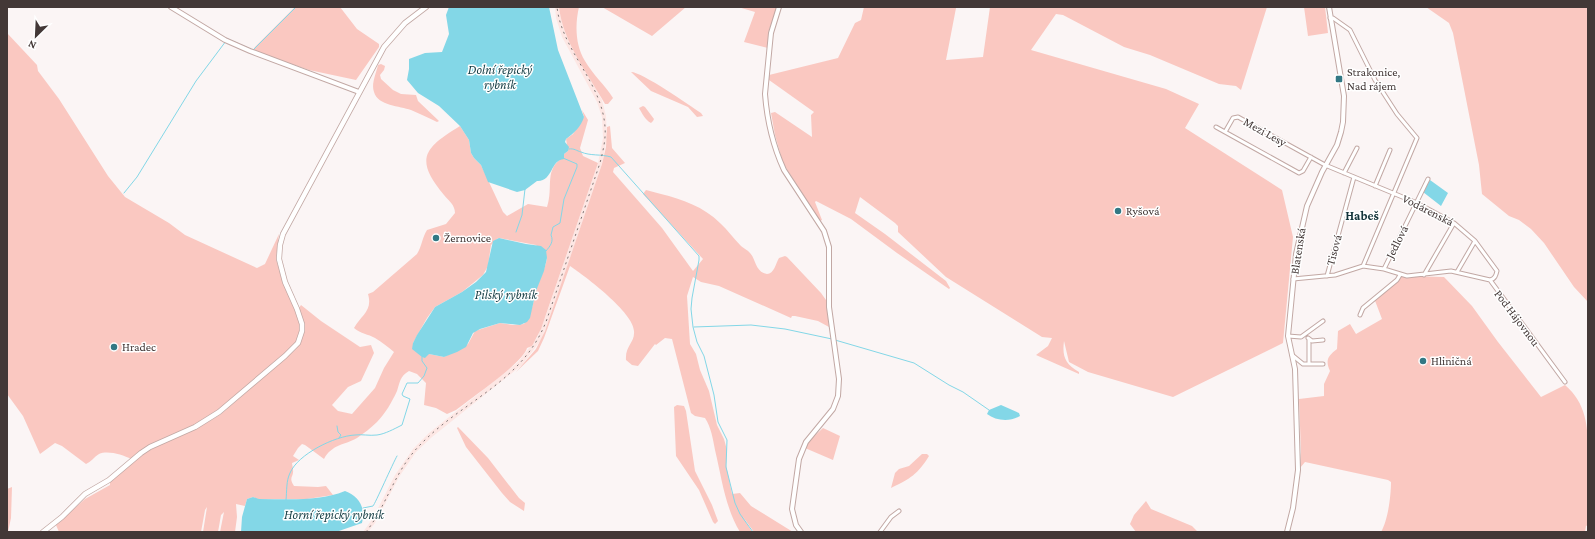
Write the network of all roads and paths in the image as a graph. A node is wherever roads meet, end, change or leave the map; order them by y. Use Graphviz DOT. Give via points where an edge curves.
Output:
graph roads {
  1 [pos="171,7"];
  2 [pos="426,7"];
  3 [pos="779,7"];
  4 [pos="1329,7"];
  5 [pos="1330,18"];
  6 [pos="359,92"];
  7 [pos="1216,127"];
  8 [pos="1226,132"];
  9 [pos="1357,148"];
  10 [pos="1390,150"];
  11 [pos="1311,157"];
  12 [pos="1325,165"];
  13 [pos="1344,173"];
  14 [pos="1354,177"];
  15 [pos="1428,179"];
  16 [pos="1375,186"];
  17 [pos="1394,193"];
  18 [pos="1417,203"];
  19 [pos="1454,223"];
  20 [pos="1475,241"];
  21 [pos="1363,266"];
  22 [pos="1384,269"];
  23 [pos="1457,272"];
  24 [pos="1400,275"];
  25 [pos="1424,275"];
  26 [pos="1327,276"];
  27 [pos="1293,279"];
  28 [pos="1490,280"];
  29 [pos="1360,315"];
  30 [pos="1323,321"];
  31 [pos="1306,335"];
  32 [pos="1288,336"];
  33 [pos="1309,339"];
  34 [pos="1323,340"];
  35 [pos="1292,354"];
  36 [pos="1309,364"];
  37 [pos="1323,364"];
  38 [pos="1565,382"];
  39 [pos="898,511"];
  40 [pos="43,532"];
  41 [pos="801,532"];
  42 [pos="880,532"];
  43 [pos="1287,532"];
  1 -- 6 [label="street" via="225,40"];
  2 -- 6 [label="main road" via="410,18 388,41"];
  3 -- 41 [label="street" via="771,34 766,104 772,138 784,170 824,231 828,247 829,307 839,379 838,396 833,409 806,442 799,459 792,509 796,525"];
  4 -- 5 [label="street, Blatenská"];
  5 -- 12 [label="street, Blatenská" via="1344,96 1342,132"];
  5 -- 17 [label="street" via="1350,30 1374,80 1417,138"];
  6 -- 40 [label="main road" via="283,234 280,245 281,272 302,324 298,343 219,412 195,427 141,453 109,480 85,494"];
  7 -- 8 [label="street, Mezi Lesy"];
  8 -- 11 [label="street, Mezi Lesy" via="1233,118 1238,117"];
  8 -- 11 [label="street, Mezi Lesy" via="1299,173"];
  9 -- 13 [label="street"];
  10 -- 16 [label="street"];
  11 -- 12 [label="street, Mezi Lesy"];
  12 -- 13 [label="street, Vodárenská"];
  12 -- 27 [label="street, Blatenská" via="1306,206"];
  13 -- 14 [label="street, Vodárenská"];
  14 -- 16 [label="street, Vodárenská"];
  14 -- 26 [label="street, Tisová"];
  15 -- 18 [label="street, Jedlová"];
  16 -- 17 [label="street, Vodárenská"];
  17 -- 18 [label="street, Vodárenská"];
  17 -- 21 [label="street"];
  18 -- 19 [label="street, Vodárenská"];
  18 -- 22 [label="street, Jedlová"];
  19 -- 20 [label="street, Vodárenská"];
  19 -- 25 [label="street"];
  20 -- 23 [label="street"];
  20 -- 28 [label="street, Vodárenská" via="1497,271 1496,276"];
  21 -- 22 [label="street, Pod Hájovnou"];
  21 -- 26 [label="street, Pod Hájovnou"];
  22 -- 24 [label="street, Pod Hájovnou"];
  23 -- 25 [label="street, Pod Hájovnou"];
  23 -- 28 [label="street, Pod Hájovnou"];
  24 -- 25 [label="street, Pod Hájovnou"];
  24 -- 29 [label="street" via="1363,308"];
  26 -- 27 [label="street, Pod Hájovnou"];
  27 -- 32 [label="street, Blatenská"];
  28 -- 38 [label="street, Pod Hájovnou"];
  30 -- 31 [label="street"];
  31 -- 32 [label="street" via="1299,338"];
  31 -- 33 [label="street"];
  32 -- 35 [label="street, Blatenská"];
  33 -- 34 [label="street"];
  33 -- 36 [label="street"];
  35 -- 36 [label="street" via="1303,364"];
  35 -- 43 [label="street, Blatenská" via="1296,388 1298,470"];
  36 -- 37 [label="street"];
  39 -- 42 [label="street"];
}
